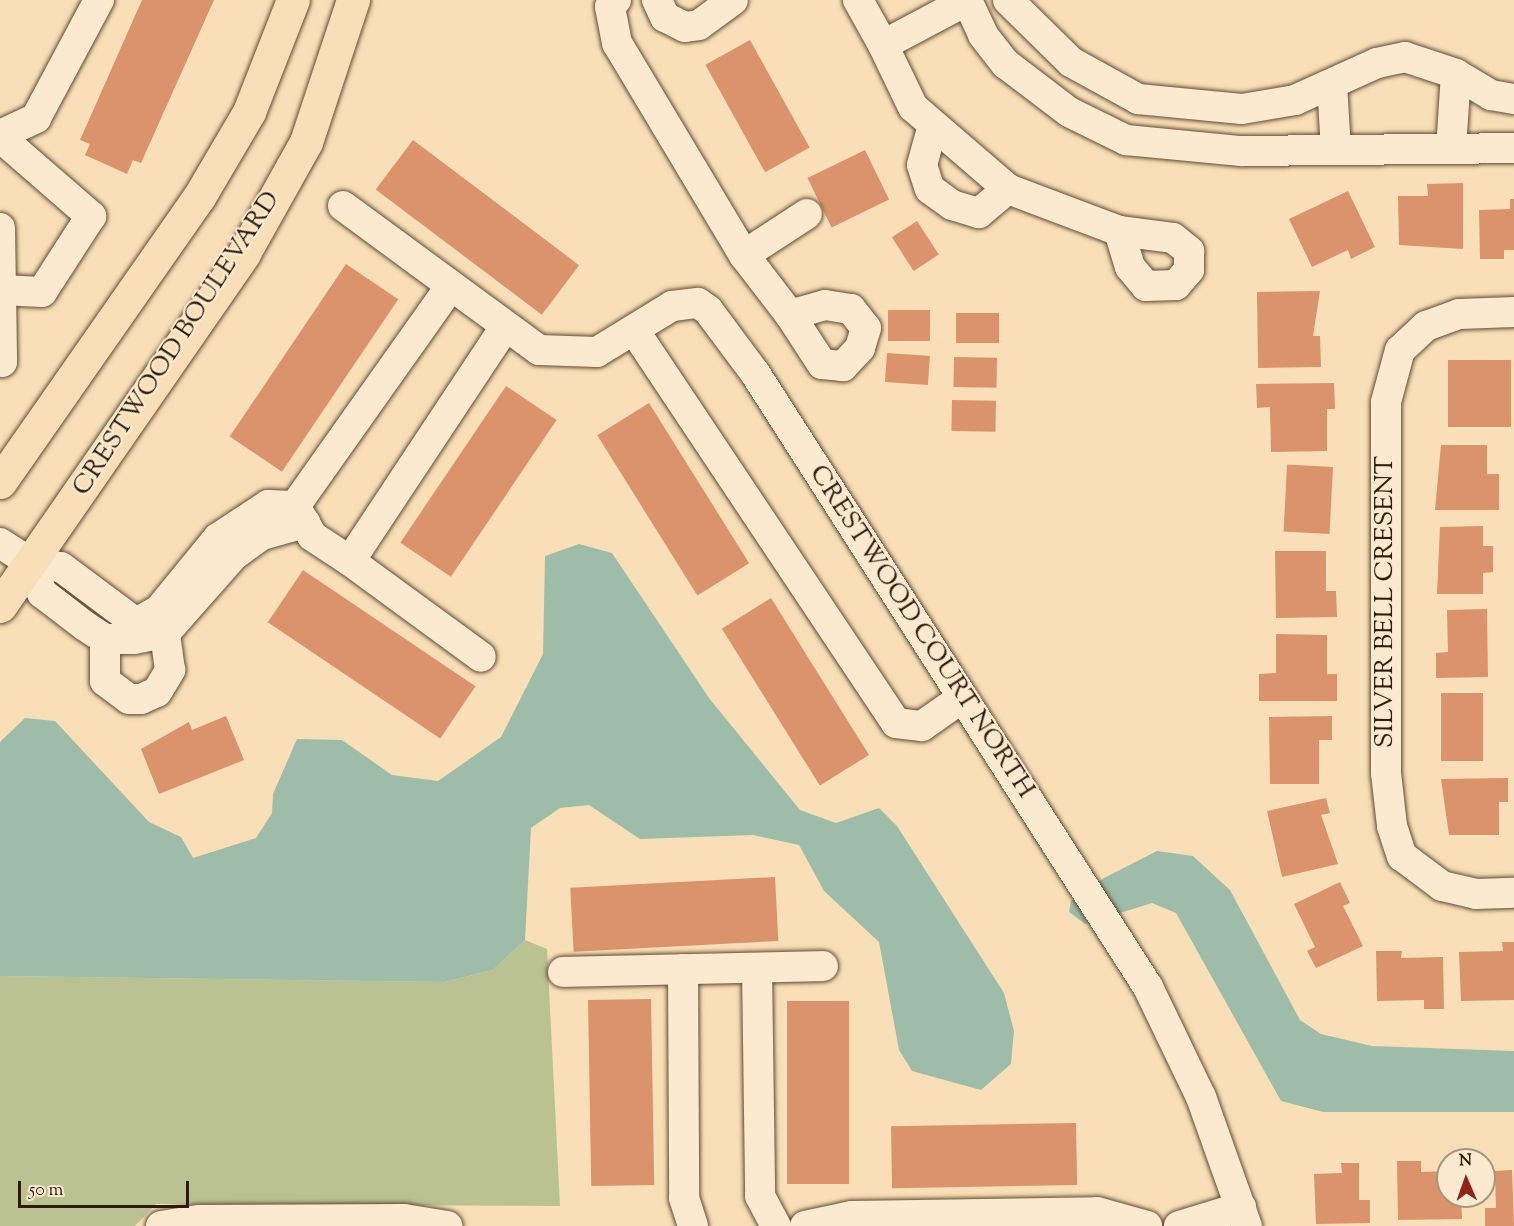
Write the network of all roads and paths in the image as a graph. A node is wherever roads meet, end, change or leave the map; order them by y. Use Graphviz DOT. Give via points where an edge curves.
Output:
graph roads {
  1 [pos="99,0"];
  2 [pos="293,0"];
  3 [pos="353,0"];
  4 [pos="616,0"];
  5 [pos="657,0"];
  6 [pos="733,0"];
  7 [pos="858,0"];
  8 [pos="967,0"];
  9 [pos="1008,0"];
  10 [pos="883,45"];
  11 [pos="1456,74"];
  12 [pos="1332,84"];
  13 [pos="1514,99"];
  14 [pos="933,126"];
  15 [pos="0,136"];
  16 [pos="1514,148"];
  17 [pos="1451,149"];
  18 [pos="1336,150"];
  19 [pos="1008,189"];
  20 [pos="343,206"];
  21 [pos="807,214"];
  22 [pos="0,228"];
  23 [pos="1119,231"];
  24 [pos="744,255"];
  25 [pos="450,287"];
  26 [pos="1,290"];
  27 [pos="1514,312"];
  28 [pos="790,315"];
  29 [pos="505,327"];
  30 [pos="634,330"];
  31 [pos="2,362"];
  32 [pos="0,482"];
  33 [pos="300,514"];
  34 [pos="233,542"];
  35 [pos="0,543"];
  36 [pos="350,561"];
  37 [pos="31,563"];
  38 [pos="0,606"];
  39 [pos="165,633"];
  40 [pos="105,639"];
  41 [pos="481,657"];
  42 [pos="962,698"];
  43 [pos="1514,894"];
  44 [pos="823,966"];
  45 [pos="757,968"];
  46 [pos="683,969"];
  47 [pos="563,972"];
  48 [pos="1244,1216"];
  49 [pos="161,1226"];
  50 [pos="447,1226"];
  51 [pos="693,1226"];
  52 [pos="776,1226"];
  53 [pos="805,1226"];
  54 [pos="1147,1226"];
  55 [pos="1179,1226"];
  1 -- 15 [label="street" via="36,118"];
  2 -- 32 [label="main road" via="249,112 200,197"];
  3 -- 37 [label="main road, CRESTWOOD BOULEVARD" via="306,142 244,253"];
  4 -- 24 [label="street" via="610,7 617,43"];
  5 -- 6 [label="street" via="665,17 685,27 699,25"];
  7 -- 10 [label="street"];
  8 -- 10 [label="street"];
  8 -- 18 [label="street" via="983,35 1006,63 1069,112 1126,140 1241,152"];
  9 -- 12 [label="street" via="1071,62 1138,99 1242,109 1295,100"];
  10 -- 14 [label="street" via="913,107"];
  11 -- 12 [label="street" via="1405,57 1377,63"];
  11 -- 13 [label="street" via="1491,95"];
  11 -- 17 [label="street"];
  12 -- 18 [label="street"];
  14 -- 19 [label="street"];
  14 -- 19 [label="street" via="922,165 930,189 952,205 979,213"];
  15 -- 26 [label="street" via="91,216 42,292"];
  16 -- 17 [label="street"];
  17 -- 18 [label="street"];
  19 -- 23 [label="street"];
  20 -- 25 [label="street, CRESTWOOD COURT NORTH"];
  21 -- 24 [label="street"];
  22 -- 26 [label="street"];
  24 -- 28 [label="street"];
  25 -- 29 [label="street, CRESTWOOD COURT NORTH"];
  25 -- 33 [label="street"];
  26 -- 31 [label="street"];
  27 -- 43 [label="street, SILVER BELL CRESENT" via="1459,314 1418,332 1400,350 1386,402 1386,773 1392,826 1402,856 1442,886 1476,894"];
  29 -- 30 [label="street, CRESTWOOD COURT NORTH" via="539,350 575,355 597,352"];
  29 -- 36 [label="street"];
  30 -- 42 [label="street, CRESTWOOD COURT NORTH" via="672,306 698,303 708,310 755,373"];
  30 -- 42 [label="street" via="896,723 922,726"];
  33 -- 34 [label="street" via="268,505"];
  33 -- 36 [label="street" via="312,536"];
  34 -- 37 [label="street" via="159,610 141,620 132,620 61,567"];
  34 -- 39 [label="street"];
  35 -- 37 [label="street"];
  36 -- 41 [label="street"];
  37 -- 38 [label="main road, CRESTWOOD BOULEVARD"];
  37 -- 40 [label="street" via="42,593"];
  39 -- 40 [label="street"];
  39 -- 40 [label="street" via="170,670 157,692 141,699 129,699 105,681"];
  42 -- 48 [label="street, CRESTWOOD COURT NORTH" via="1116,937 1171,1031"];
  44 -- 45 [label="street"];
  45 -- 46 [label="street"];
  45 -- 52 [label="street" via="760,1196"];
  46 -- 47 [label="street"];
  46 -- 51 [label="street" via="684,1198"];
  48 -- 55 [label="street"];
  49 -- 50 [label="street" via="200,1220 404,1219"];
  53 -- 54 [label="street" via="852,1216 1097,1212"];
}
